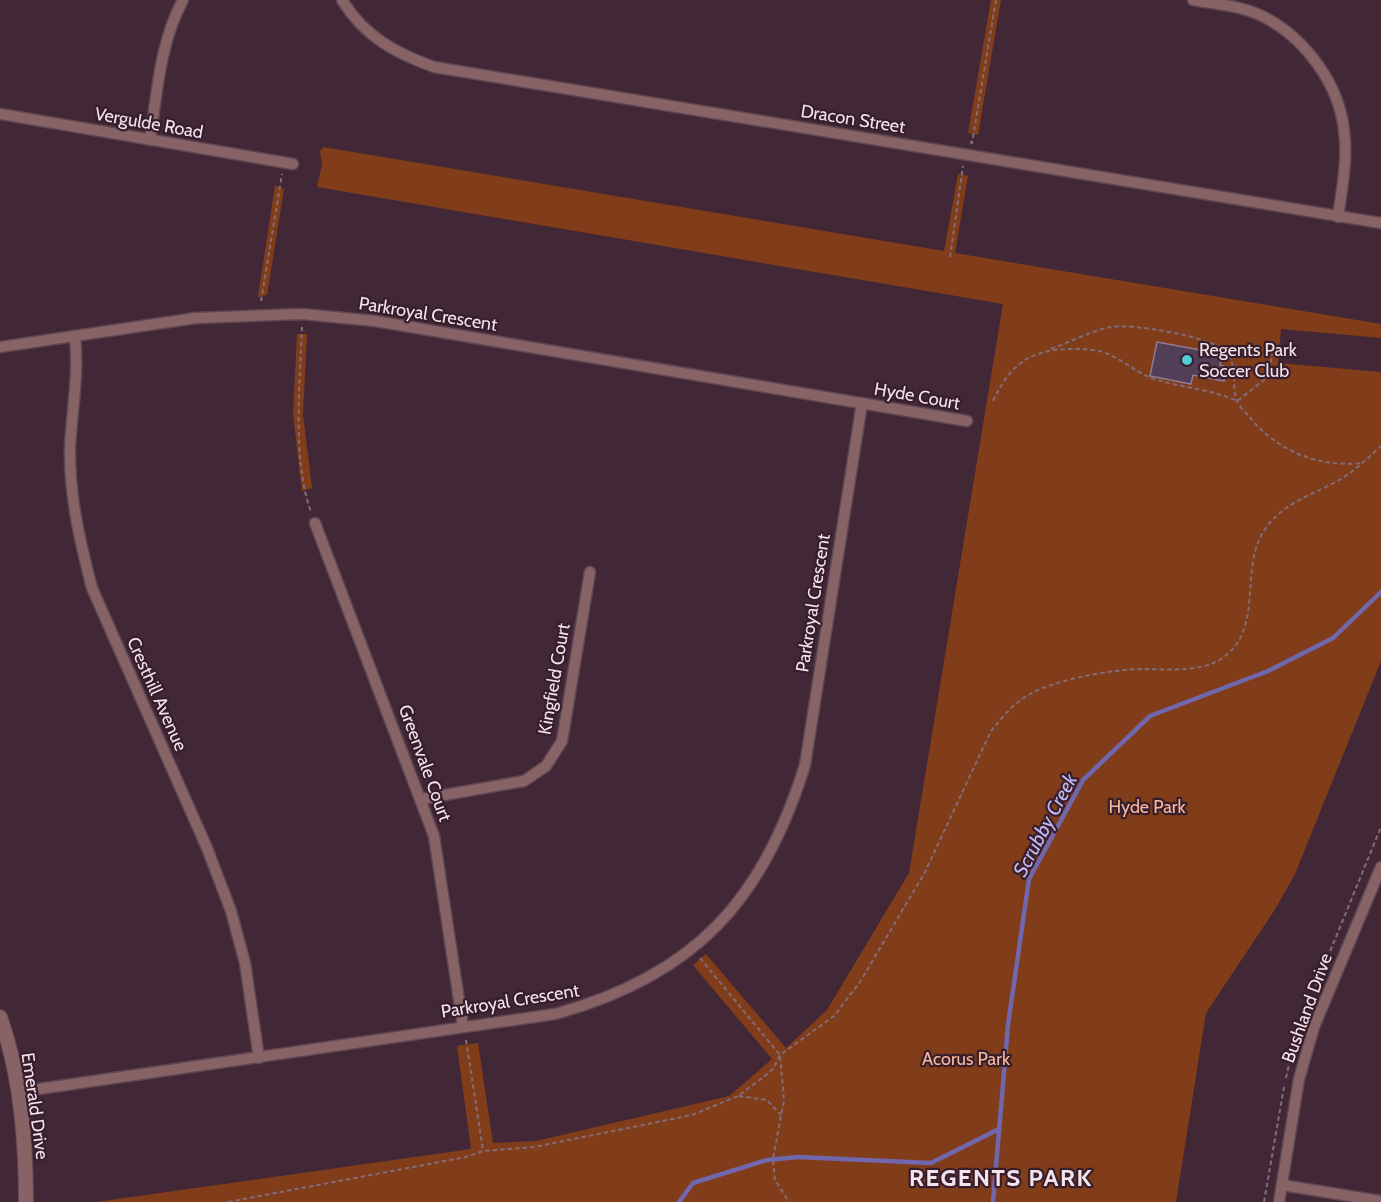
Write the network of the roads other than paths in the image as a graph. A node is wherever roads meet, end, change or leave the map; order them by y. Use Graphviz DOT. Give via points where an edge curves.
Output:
graph roads {
  1 [pos="183,0"];
  2 [pos="342,0"];
  3 [pos="1193,0"];
  4 [pos="0,114"];
  5 [pos="150,140"];
  6 [pos="288,163"];
  7 [pos="1338,217"];
  8 [pos="1381,224"];
  9 [pos="75,336"];
  10 [pos="0,347"];
  11 [pos="862,403"];
  12 [pos="967,421"];
  13 [pos="315,523"];
  14 [pos="590,572"];
  15 [pos="422,799"];
  16 [pos="1381,867"];
  17 [pos="0,1017"];
  18 [pos="463,1026"];
  19 [pos="259,1058"];
  20 [pos="18,1092"];
  21 [pos="1282,1185"];
  22 [pos="1381,1201"];
  23 [pos="26,1202"];
  24 [pos="1279,1202"];
  1 -- 5 [label="street" via="164,51"];
  2 -- 7 [label="street, Dracon Street" via="371,35 399,54 434,67"];
  3 -- 7 [label="street" via="1263,16 1294,37 1320,66 1344,128 1345,161"];
  4 -- 5 [label="street, Vergulde Road"];
  5 -- 6 [label="street, Vergulde Road"];
  7 -- 8 [label="street, Dracon Street"];
  9 -- 10 [label="street, Parkroyal Crescent"];
  9 -- 11 [label="street, Parkroyal Crescent" via="196,318 302,314 375,321"];
  9 -- 19 [label="street, Cresthill Avenue" via="78,363 70,448 80,543 92,588 231,911 245,963"];
  11 -- 12 [label="street, Hyde Court"];
  11 -- 18 [label="street, Parkroyal Crescent" via="805,765 774,848 754,881 728,915 668,968 598,1002 555,1014"];
  13 -- 15 [label="street, Greenvale Court"];
  14 -- 15 [label="street, Kingfield Court" via="562,741 546,766 524,781"];
  15 -- 18 [label="street, Greenvale Court" via="441,867"];
  16 -- 21 [label="street, Bushland Drive" via="1314,1027 1299,1079"];
  17 -- 20 [label="street, Emerald Drive"];
  18 -- 19 [label="street, Parkroyal Crescent"];
  19 -- 20 [label="street, Parkroyal Crescent"];
  20 -- 23 [label="street, Emerald Drive"];
  21 -- 22 [label="street"];
  21 -- 24 [label="street, Bushland Drive"];
}
